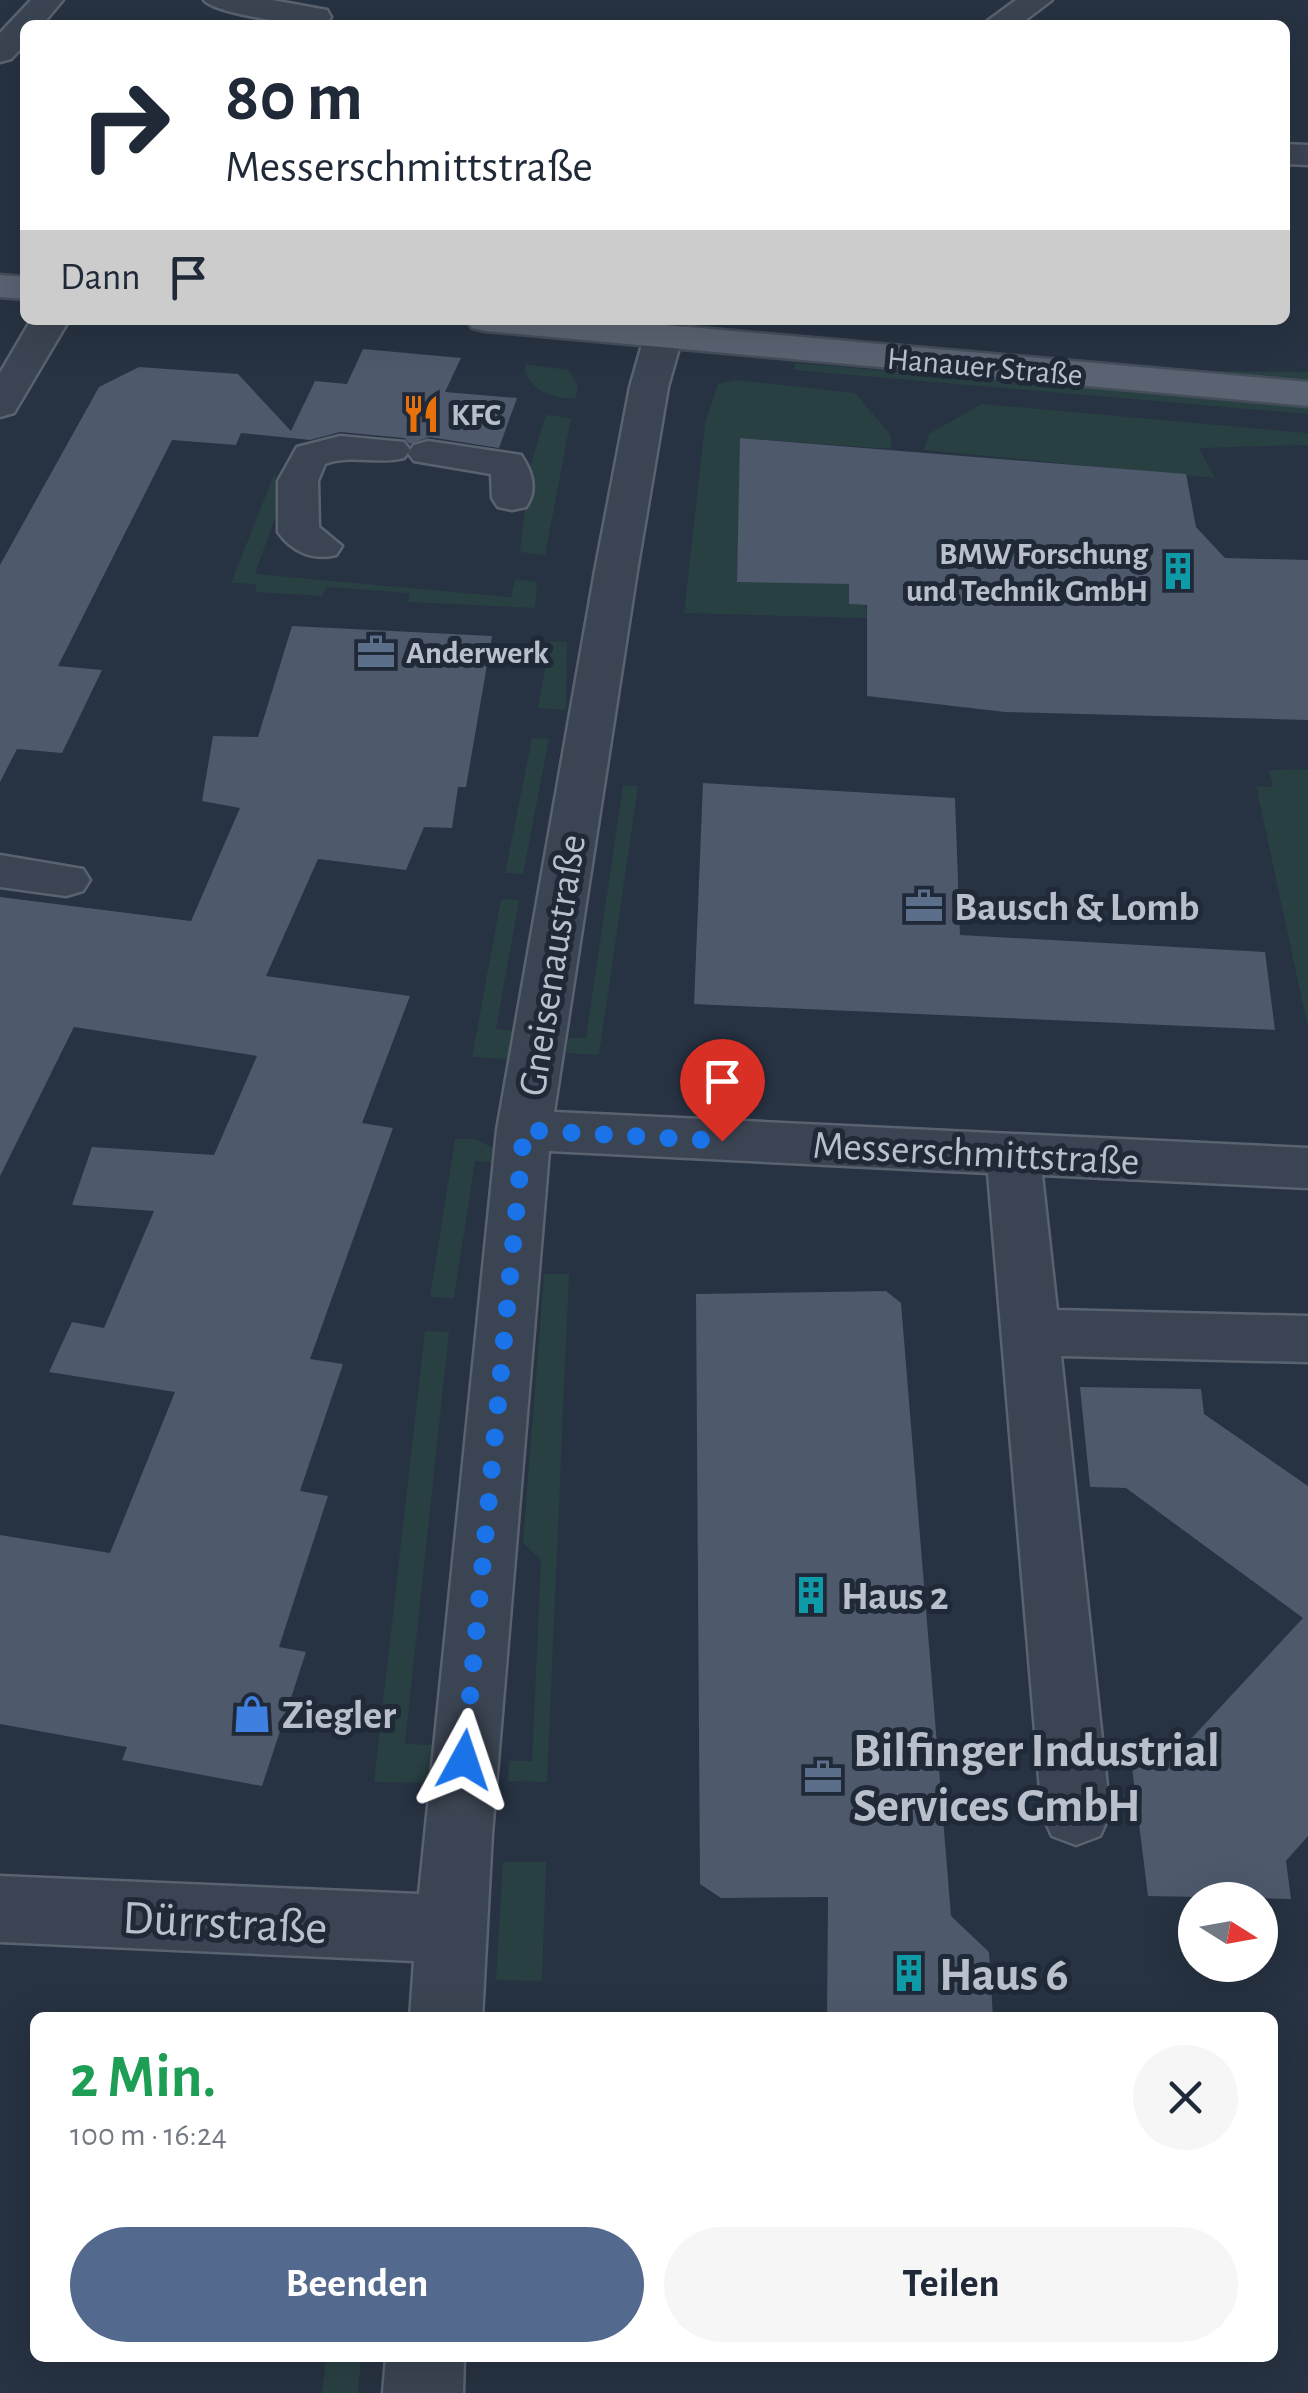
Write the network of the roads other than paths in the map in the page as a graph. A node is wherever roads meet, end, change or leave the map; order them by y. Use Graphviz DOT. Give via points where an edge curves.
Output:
graph roads {
  1 [pos="48,0"];
  2 [pos="219,0"];
  3 [pos="1037,0"];
  4 [pos="319,14"];
  5 [pos="30,20"];
  6 [pos="1006,20"];
  7 [pos="20,30"];
  8 [pos="0,52"];
  9 [pos="47,325"];
  10 [pos="585,325"];
  11 [pos="903,325"];
  12 [pos="665,329"];
  13 [pos="1308,359"];
  14 [pos="1308,394"];
  15 [pos="0,405"];
  16 [pos="512,498"];
  17 [pos="320,546"];
  18 [pos="0,870"];
  19 [pos="66,880"];
  20 [pos="524,1130"];
  21 [pos="1013,1153"];
  22 [pos="1308,1168"];
  23 [pos="1032,1332"];
  24 [pos="1308,1338"];
  25 [pos="1076,1814"];
  26 [pos="0,1909"];
  27 [pos="450,1928"];
  28 [pos="446,2012"];
  29 [pos="426,2362"];
  30 [pos="423,2393"];
  1 -- 5 [label="street"];
  2 -- 4 [label="street"];
  3 -- 6 [label="street"];
  7 -- 8 [label="street"];
  9 -- 15 [label="street"];
  10 -- 12 [label="main road, Hanauer Straße"];
  11 -- 13 [label="main road, Hanauer Straße"];
  12 -- 14 [label="main road, Hanauer Straße"];
  12 -- 20 [label="street, Gneisenaustraße" via="616,571"];
  16 -- 17 [label="street" via="507,464 336,446 316,451 296,480 299,532"];
  18 -- 19 [label="street"];
  20 -- 21 [label="street, Messerschmittstraße"];
  20 -- 27 [label="street, Gneisenaustraße"];
  21 -- 22 [label="street, Messerschmittstraße"];
  21 -- 23 [label="street"];
  23 -- 24 [label="street"];
  23 -- 25 [label="street"];
  26 -- 27 [label="street, Dürrstraße"];
  27 -- 28 [label="street, Gneisenaustraße"];
  29 -- 30 [label="street"];
}
